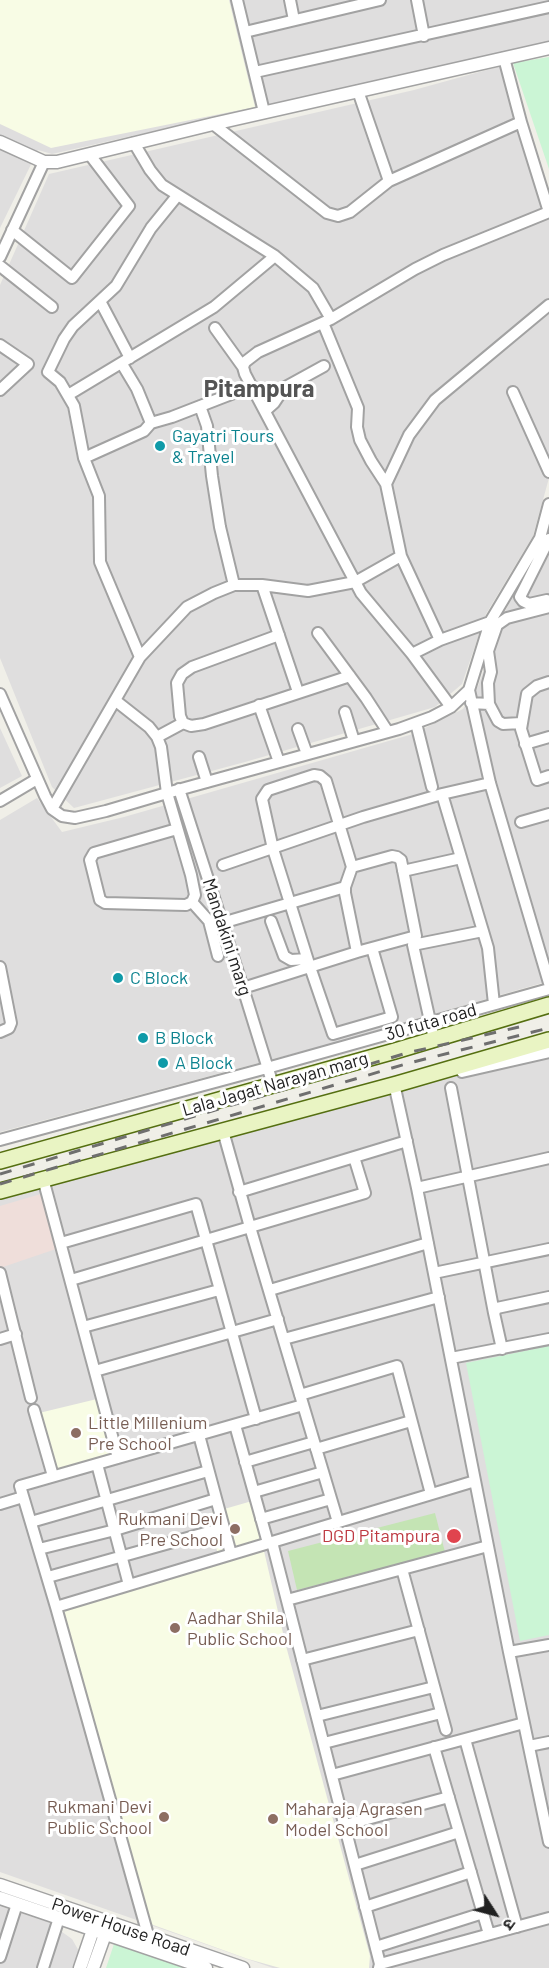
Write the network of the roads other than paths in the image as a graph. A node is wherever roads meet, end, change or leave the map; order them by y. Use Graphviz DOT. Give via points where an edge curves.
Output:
graph roads {
  1 [pos="237,0"];
  2 [pos="290,0"];
  3 [pos="376,0"];
  4 [pos="417,0"];
  5 [pos="336,5"];
  6 [pos="549,8"];
  7 [pos="294,20"];
  8 [pos="245,32"];
  9 [pos="424,36"];
  10 [pos="549,48"];
  11 [pos="504,58"];
  12 [pos="255,72"];
  13 [pos="358,91"];
  14 [pos="264,112"];
  15 [pos="520,122"];
  16 [pos="213,124"];
  17 [pos="0,142"];
  18 [pos="134,143"];
  19 [pos="90,155"];
  20 [pos="44,162"];
  21 [pos="389,181"];
  22 [pos="177,196"];
  23 [pos="549,212"];
  24 [pos="12,230"];
  25 [pos="275,256"];
  26 [pos="0,258"];
  27 [pos="0,266"];
  28 [pos="100,302"];
  29 [pos="549,305"];
  30 [pos="52,307"];
  31 [pos="327,321"];
  32 [pos="215,328"];
  33 [pos="0,345"];
  34 [pos="126,361"];
  35 [pos="324,366"];
  36 [pos="243,367"];
  37 [pos="252,386"];
  38 [pos="0,390"];
  39 [pos="513,392"];
  40 [pos="69,395"];
  41 [pos="200,406"];
  42 [pos="265,411"];
  43 [pos="151,423"];
  44 [pos="84,458"];
  45 [pos="549,472"];
  46 [pos="386,484"];
  47 [pos="549,504"];
  48 [pos="549,539"];
  49 [pos="541,554"];
  50 [pos="401,556"];
  51 [pos="355,582"];
  52 [pos="234,585"];
  53 [pos="262,585"];
  54 [pos="549,600"];
  55 [pos="549,607"];
  56 [pos="490,622"];
  57 [pos="318,633"];
  58 [pos="279,635"];
  59 [pos="440,640"];
  60 [pos="412,654"];
  61 [pos="140,657"];
  62 [pos="350,676"];
  63 [pos="549,682"];
  64 [pos="469,690"];
  65 [pos="298,692"];
  66 [pos="0,694"];
  67 [pos="116,700"];
  68 [pos="471,703"];
  69 [pos="489,704"];
  70 [pos="259,705"];
  71 [pos="451,707"];
  72 [pos="345,712"];
  73 [pos="183,723"];
  74 [pos="416,723"];
  75 [pos="521,723"];
  76 [pos="298,729"];
  77 [pos="388,732"];
  78 [pos="157,737"];
  79 [pos="549,737"];
  80 [pos="354,741"];
  81 [pos="525,744"];
  82 [pos="307,754"];
  83 [pos="199,757"];
  84 [pos="279,762"];
  85 [pos="549,776"];
  86 [pos="37,779"];
  87 [pos="207,782"];
  88 [pos="490,783"];
  89 [pos="432,787"];
  90 [pos="179,789"];
  91 [pos="166,793"];
  92 [pos="442,794"];
  93 [pos="0,801"];
  94 [pos="52,809"];
  95 [pos="549,813"];
  96 [pos="521,822"];
  97 [pos="339,826"];
  98 [pos="177,829"];
  99 [pos="273,849"];
  100 [pos="461,858"];
  101 [pos="223,865"];
  102 [pos="352,867"];
  103 [pos="205,870"];
  104 [pos="403,871"];
  105 [pos="191,875"];
  106 [pos="345,887"];
  107 [pos="192,902"];
  108 [pos="290,903"];
  109 [pos="271,921"];
  110 [pos="222,923"];
  111 [pos="483,931"];
  112 [pos="414,941"];
  113 [pos="372,948"];
  114 [pos="357,952"];
  115 [pos="218,956"];
  116 [pos="308,963"];
  117 [pos="0,967"];
  118 [pos="549,983"];
  119 [pos="243,987"];
  120 [pos="549,989"];
  121 [pos="494,1004"];
  122 [pos="549,1005"];
  123 [pos="430,1022"];
  124 [pos="0,1032"];
  125 [pos="434,1040"];
  126 [pos="549,1040"];
  127 [pos="549,1052"];
  128 [pos="267,1068"];
  129 [pos="273,1085"];
  130 [pos="396,1086"];
  131 [pos="452,1088"];
  132 [pos="223,1133"];
  133 [pos="0,1140"];
  134 [pos="407,1141"];
  135 [pos="354,1157"];
  136 [pos="549,1158"];
  137 [pos="0,1161"];
  138 [pos="470,1176"];
  139 [pos="45,1186"];
  140 [pos="417,1188"];
  141 [pos="0,1191"];
  142 [pos="239,1192"];
  143 [pos="0,1198"];
  144 [pos="250,1227"];
  145 [pos="206,1240"];
  146 [pos="428,1243"];
  147 [pos="61,1244"];
  148 [pos="549,1250"];
  149 [pos="485,1262"];
  150 [pos="0,1273"];
  151 [pos="434,1273"];
  152 [pos="71,1280"];
  153 [pos="219,1290"];
  154 [pos="270,1290"];
  155 [pos="549,1296"];
  156 [pos="439,1297"];
  157 [pos="495,1313"];
  158 [pos="278,1318"];
  159 [pos="84,1327"];
  160 [pos="232,1332"];
  161 [pos="16,1334"];
  162 [pos="0,1339"];
  163 [pos="284,1339"];
  164 [pos="549,1339"];
  165 [pos="502,1349"];
  166 [pos="451,1358"];
  167 [pos="95,1371"];
  168 [pos="31,1398"];
  169 [pos="302,1400"];
  170 [pos="34,1410"];
  171 [pos="256,1419"];
  172 [pos="411,1421"];
  173 [pos="235,1425"];
  174 [pos="199,1435"];
  175 [pos="315,1446"];
  176 [pos="118,1458"];
  177 [pos="245,1462"];
  178 [pos="97,1464"];
  179 [pos="208,1471"];
  180 [pos="323,1472"];
  181 [pos="53,1476"];
  182 [pos="475,1480"];
  183 [pos="254,1492"];
  184 [pos="431,1494"];
  185 [pos="23,1497"];
  186 [pos="216,1499"];
  187 [pos="331,1499"];
  188 [pos="107,1501"];
  189 [pos="0,1504"];
  190 [pos="261,1520"];
  191 [pos="31,1522"];
  192 [pos="338,1522"];
  193 [pos="224,1528"];
  194 [pos="115,1530"];
  195 [pos="270,1543"];
  196 [pos="488,1546"];
  197 [pos="39,1549"];
  198 [pos="231,1554"];
  199 [pos="122,1558"];
  200 [pos="402,1569"];
  201 [pos="48,1577"];
  202 [pos="129,1585"];
  203 [pos="287,1600"];
  204 [pos="56,1607"];
  205 [pos="418,1630"];
  206 [pos="549,1645"];
  207 [pos="509,1652"];
  208 [pos="302,1660"];
  209 [pos="434,1687"];
  210 [pos="441,1713"];
  211 [pos="317,1716"];
  212 [pos="524,1723"];
  213 [pos="446,1730"];
  214 [pos="465,1739"];
  215 [pos="549,1742"];
  216 [pos="324,1743"];
  217 [pos="529,1746"];
  218 [pos="434,1747"];
  219 [pos="332,1775"];
  220 [pos="449,1797"];
  221 [pos="345,1825"];
  222 [pos="548,1828"];
  223 [pos="459,1832"];
  224 [pos="549,1842"];
  225 [pos="355,1865"];
  226 [pos="471,1872"];
  227 [pos="0,1885"];
  228 [pos="0,1898"];
  229 [pos="17,1904"];
  230 [pos="365,1907"];
  231 [pos="483,1913"];
  232 [pos="59,1918"];
  233 [pos="549,1918"];
  234 [pos="101,1926"];
  235 [pos="517,1927"];
  236 [pos="489,1934"];
  237 [pos="147,1941"];
  238 [pos="376,1947"];
  239 [pos="0,1957"];
  240 [pos="380,1966"];
  241 [pos="44,1968"];
  242 [pos="80,1968"];
  243 [pos="93,1968"];
  244 [pos="206,1968"];
  245 [pos="243,1968"];
  1 -- 8 [label="street"];
  2 -- 7 [label="street"];
  3 -- 5 [label="street"];
  4 -- 9 [label="street"];
  5 -- 7 [label="street"];
  6 -- 9 [label="street"];
  7 -- 8 [label="street"];
  8 -- 12 [label="street"];
  9 -- 12 [label="street"];
  10 -- 11 [label="street"];
  11 -- 13 [label="street"];
  11 -- 15 [label="street"];
  12 -- 14 [label="street"];
  13 -- 14 [label="street"];
  13 -- 21 [label="street"];
  14 -- 16 [label="street"];
  15 -- 21 [label="street"];
  15 -- 23 [label="street"];
  16 -- 18 [label="street"];
  16 -- 21 [label="street" via="327,213 338,216 350,212"];
  17 -- 20 [label="street"];
  18 -- 19 [label="street"];
  18 -- 22 [label="street" via="162,185"];
  19 -- 20 [label="street"];
  19 -- 24 [label="street" via="129,206 72,278"];
  20 -- 24 [label="street"];
  22 -- 25 [label="street"];
  22 -- 28 [label="street" via="151,228 120,280"];
  23 -- 31 [label="street" via="443,255"];
  24 -- 26 [label="street"];
  25 -- 31 [label="street" via="312,288"];
  25 -- 34 [label="street" via="220,303"];
  27 -- 30 [label="street"];
  28 -- 34 [label="street"];
  28 -- 40 [label="street" via="84,314 64,339 48,372"];
  29 -- 46 [label="street" via="435,400 409,435"];
  31 -- 36 [label="street" via="258,352"];
  31 -- 46 [label="street" via="358,408 360,440"];
  32 -- 36 [label="street"];
  33 -- 38 [label="street" via="28,364"];
  34 -- 40 [label="street"];
  34 -- 43 [label="street"];
  35 -- 42 [label="street" via="284,388"];
  36 -- 37 [label="street"];
  37 -- 41 [label="street"];
  37 -- 42 [label="street"];
  39 -- 45 [label="street"];
  40 -- 44 [label="street"];
  41 -- 43 [label="street"];
  41 -- 52 [label="street" via="207,426 220,527"];
  42 -- 51 [label="street"];
  43 -- 44 [label="street"];
  44 -- 61 [label="street" via="99,496 100,562"];
  46 -- 50 [label="street"];
  47 -- 49 [label="street" via="540,538"];
  48 -- 49 [label="street"];
  49 -- 54 [label="street" via="520,597 529,604"];
  49 -- 56 [label="street"];
  50 -- 51 [label="street"];
  50 -- 59 [label="street"];
  51 -- 53 [label="street" via="308,591"];
  51 -- 60 [label="street"];
  52 -- 53 [label="street"];
  52 -- 61 [label="street" via="187,607"];
  53 -- 58 [label="street"];
  55 -- 69 [label="street" via="507,618 497,625 488,651"];
  56 -- 59 [label="street"];
  56 -- 64 [label="street"];
  57 -- 62 [label="street"];
  58 -- 65 [label="street"];
  58 -- 73 [label="street" via="182,674 177,683"];
  59 -- 60 [label="street"];
  60 -- 71 [label="street"];
  61 -- 67 [label="street"];
  62 -- 65 [label="street"];
  62 -- 77 [label="street"];
  63 -- 75 [label="street" via="527,694"];
  64 -- 68 [label="street"];
  64 -- 71 [label="street"];
  65 -- 70 [label="street"];
  66 -- 86 [label="street"];
  67 -- 78 [label="street"];
  67 -- 94 [label="street"];
  68 -- 69 [label="street"];
  68 -- 88 [label="street"];
  69 -- 75 [label="street" via="503,724"];
  70 -- 73 [label="street" via="204,724"];
  70 -- 84 [label="street"];
  71 -- 74 [label="street"];
  72 -- 80 [label="street"];
  73 -- 78 [label="street"];
  74 -- 77 [label="street"];
  74 -- 89 [label="street"];
  75 -- 81 [label="street"];
  76 -- 82 [label="street"];
  77 -- 80 [label="street"];
  78 -- 91 [label="street"];
  79 -- 81 [label="street"];
  80 -- 82 [label="street"];
  81 -- 85 [label="street" via="537,780"];
  82 -- 84 [label="street"];
  83 -- 87 [label="street"];
  84 -- 87 [label="street"];
  86 -- 93 [label="street"];
  86 -- 94 [label="street"];
  87 -- 90 [label="street"];
  88 -- 92 [label="street"];
  88 -- 118 [label="street"];
  90 -- 91 [label="street"];
  90 -- 103 [label="street, Mandakini marg"];
  91 -- 94 [label="street" via="75,818"];
  91 -- 98 [label="street"];
  92 -- 97 [label="street"];
  92 -- 100 [label="street"];
  95 -- 96 [label="street"];
  97 -- 99 [label="street"];
  97 -- 99 [label="street" via="326,781 320,776 268,790 262,799"];
  97 -- 102 [label="street"];
  98 -- 105 [label="street"];
  98 -- 107 [label="street" via="94,853 90,860 98,895 105,903"];
  99 -- 101 [label="street"];
  99 -- 108 [label="street"];
  100 -- 104 [label="street"];
  100 -- 111 [label="street"];
  102 -- 104 [label="street" via="392,856 401,860"];
  102 -- 106 [label="street"];
  103 -- 105 [label="street"];
  103 -- 110 [label="street, Mandakini marg"];
  104 -- 112 [label="street"];
  105 -- 107 [label="street" via="195,895"];
  106 -- 108 [label="street"];
  106 -- 114 [label="street"];
  107 -- 115 [label="street" via="209,921"];
  108 -- 110 [label="street"];
  108 -- 116 [label="street"];
  109 -- 116 [label="street" via="284,956"];
  110 -- 119 [label="street, Mandakini marg"];
  111 -- 112 [label="street"];
  111 -- 121 [label="street"];
  112 -- 113 [label="street"];
  112 -- 123 [label="street"];
  113 -- 114 [label="street"];
  113 -- 116 [label="street" via="392,1017 333,1034"];
  114 -- 116 [label="street"];
  116 -- 119 [label="street"];
  117 -- 124 [label="street" via="11,1023"];
  119 -- 128 [label="street, Mandakini marg"];
  120 -- 121 [label="street, 30 futa road"];
  121 -- 123 [label="street, 30 futa road"];
  122 -- 125 [label="main road, Lala Jagat Narayan marg"];
  123 -- 125 [label="street"];
  123 -- 128 [label="street, 30 futa road"];
  125 -- 129 [label="main road, Lala Jagat Narayan marg"];
  126 -- 130 [label="main road, Lala Jagat Narayan marg"];
  127 -- 130 [label="street"];
  128 -- 129 [label="street, Mandakini marg"];
  128 -- 133 [label="street, 30 futa road"];
  129 -- 137 [label="main road, Lala Jagat Narayan marg"];
  130 -- 132 [label="main road, Lala Jagat Narayan marg"];
  130 -- 134 [label="street"];
  131 -- 138 [label="street"];
  132 -- 139 [label="street"];
  132 -- 141 [label="main road, Lala Jagat Narayan marg"];
  132 -- 142 [label="street"];
  134 -- 135 [label="street"];
  134 -- 140 [label="street"];
  135 -- 142 [label="street"];
  135 -- 144 [label="street" via="365,1193"];
  136 -- 138 [label="street"];
  138 -- 140 [label="street"];
  138 -- 149 [label="street"];
  139 -- 143 [label="street"];
  139 -- 147 [label="street"];
  140 -- 146 [label="street"];
  142 -- 144 [label="street"];
  144 -- 145 [label="street"];
  144 -- 154 [label="street"];
  145 -- 147 [label="street" via="196,1204"];
  145 -- 152 [label="street"];
  145 -- 153 [label="street"];
  146 -- 151 [label="street"];
  146 -- 154 [label="street"];
  147 -- 152 [label="street"];
  148 -- 149 [label="street"];
  149 -- 151 [label="street"];
  149 -- 157 [label="street"];
  150 -- 161 [label="street"];
  151 -- 156 [label="street"];
  152 -- 159 [label="street"];
  153 -- 159 [label="street"];
  153 -- 160 [label="street"];
  154 -- 158 [label="street"];
  155 -- 157 [label="street" via="497,1308"];
  156 -- 163 [label="street"];
  156 -- 166 [label="street"];
  157 -- 165 [label="street"];
  158 -- 160 [label="street"];
  158 -- 163 [label="street"];
  159 -- 167 [label="street"];
  160 -- 167 [label="street"];
  160 -- 171 [label="street"];
  161 -- 162 [label="street"];
  161 -- 168 [label="street"];
  163 -- 169 [label="street"];
  164 -- 165 [label="street"];
  165 -- 166 [label="street"];
  166 -- 182 [label="street"];
  167 -- 176 [label="street"];
  169 -- 171 [label="street"];
  169 -- 172 [label="street" via="397,1366"];
  169 -- 175 [label="street"];
  170 -- 181 [label="street"];
  171 -- 173 [label="street"];
  172 -- 175 [label="street"];
  172 -- 184 [label="street"];
  173 -- 174 [label="street"];
  173 -- 177 [label="street"];
  174 -- 176 [label="street"];
  174 -- 179 [label="street"];
  175 -- 177 [label="street"];
  175 -- 180 [label="street"];
  176 -- 178 [label="street"];
  177 -- 183 [label="street"];
  178 -- 181 [label="street"];
  178 -- 188 [label="street"];
  179 -- 186 [label="street"];
  179 -- 188 [label="street"];
  180 -- 183 [label="street"];
  180 -- 187 [label="street"];
  181 -- 185 [label="street" via="20,1486"];
  182 -- 184 [label="street"];
  182 -- 196 [label="street"];
  183 -- 190 [label="street"];
  184 -- 192 [label="street"];
  185 -- 189 [label="street"];
  185 -- 191 [label="street"];
  186 -- 193 [label="street"];
  186 -- 194 [label="street"];
  187 -- 190 [label="street"];
  187 -- 192 [label="street"];
  188 -- 191 [label="street"];
  188 -- 194 [label="street"];
  190 -- 195 [label="street"];
  191 -- 197 [label="street"];
  192 -- 195 [label="street"];
  193 -- 198 [label="street"];
  193 -- 199 [label="street"];
  194 -- 197 [label="street"];
  194 -- 199 [label="street"];
  195 -- 198 [label="street"];
  195 -- 203 [label="street"];
  196 -- 200 [label="street"];
  196 -- 207 [label="street"];
  197 -- 201 [label="street"];
  198 -- 202 [label="street"];
  199 -- 201 [label="street"];
  199 -- 202 [label="street"];
  200 -- 203 [label="street"];
  200 -- 205 [label="street"];
  201 -- 204 [label="street"];
  202 -- 204 [label="street"];
  203 -- 208 [label="street"];
  204 -- 237 [label="street"];
  205 -- 208 [label="street"];
  205 -- 209 [label="street"];
  206 -- 207 [label="street"];
  207 -- 212 [label="street"];
  208 -- 211 [label="street"];
  209 -- 210 [label="street"];
  209 -- 211 [label="street"];
  210 -- 213 [label="street"];
  210 -- 216 [label="street"];
  211 -- 216 [label="street"];
  212 -- 214 [label="street"];
  212 -- 217 [label="street"];
  214 -- 218 [label="street"];
  214 -- 235 [label="street"];
  215 -- 217 [label="street"];
  216 -- 219 [label="street"];
  217 -- 222 [label="street"];
  218 -- 219 [label="street"];
  218 -- 220 [label="street"];
  219 -- 221 [label="street"];
  220 -- 221 [label="street"];
  220 -- 223 [label="street"];
  221 -- 225 [label="street"];
  222 -- 224 [label="street"];
  223 -- 225 [label="street"];
  223 -- 226 [label="street"];
  225 -- 230 [label="street"];
  226 -- 230 [label="street"];
  226 -- 231 [label="street"];
  227 -- 234 [label="street, Power House Road"];
  228 -- 229 [label="street, Power House Road"];
  229 -- 232 [label="street, Power House Road"];
  229 -- 239 [label="street"];
  230 -- 238 [label="street"];
  231 -- 236 [label="street"];
  231 -- 238 [label="street"];
  232 -- 234 [label="street, Power House Road"];
  232 -- 241 [label="street"];
  233 -- 235 [label="street"];
  234 -- 237 [label="street, Power House Road"];
  234 -- 242 [label="street"];
  234 -- 243 [label="street"];
  235 -- 236 [label="street"];
  236 -- 240 [label="street"];
  237 -- 244 [label="street, Power House Road"];
  237 -- 245 [label="street, Power House Road"];
  238 -- 240 [label="street"];
}
